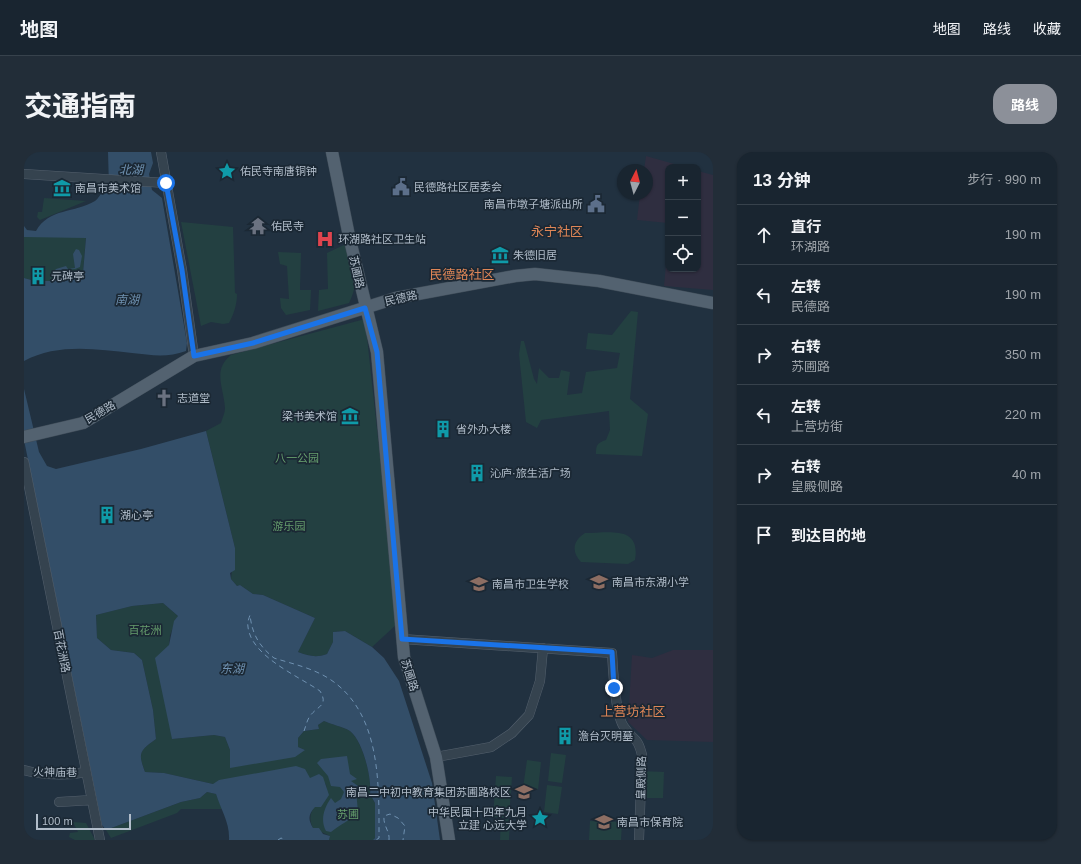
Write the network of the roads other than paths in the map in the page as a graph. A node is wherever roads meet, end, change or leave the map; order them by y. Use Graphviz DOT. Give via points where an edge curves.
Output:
graph roads {
  1 [pos="161,152"];
  2 [pos="332,152"];
  3 [pos="24,174"];
  4 [pos="166,183"];
  5 [pos="713,303"];
  6 [pos="365,308"];
  7 [pos="194,356"];
  8 [pos="24,437"];
  9 [pos="24,462"];
  10 [pos="402,639"];
  11 [pos="542,648"];
  12 [pos="436,757"];
  13 [pos="24,770"];
  14 [pos="86,772"];
  15 [pos="92,800"];
  16 [pos="59,802"];
  17 [pos="100,840"];
  18 [pos="449,840"];
  19 [pos="639,840"];
  1 -- 4 [label="street"];
  2 -- 6 [label="main road, 苏圃路"];
  3 -- 4 [label="street"];
  4 -- 7 [label="street"];
  5 -- 6 [label="main road, 民德路" via="599,281 536,274 396,298"];
  6 -- 7 [label="main road, 民德路" via="253,343"];
  6 -- 10 [label="main road, 苏圃路" via="377,352"];
  7 -- 8 [label="main road, 民德路" via="83,423"];
  9 -- 14 [label="street, 百花洲路"];
  10 -- 11 [label="street"];
  10 -- 12 [label="main road, 苏圃路" via="404,657"];
  11 -- 12 [label="street" via="540,681 529,715 512,733 491,747"];
  11 -- 19 [label="street, 皇殿侧路" via="612,652 614,688 623,726 639,742 642,755"];
  12 -- 18 [label="main road, 苏圃路"];
  13 -- 14 [label="street, 火神庙巷" via="37,773"];
  14 -- 15 [label="street, 百花洲路"];
  15 -- 16 [label="street"];
  15 -- 17 [label="street, 百花洲路"];
}
